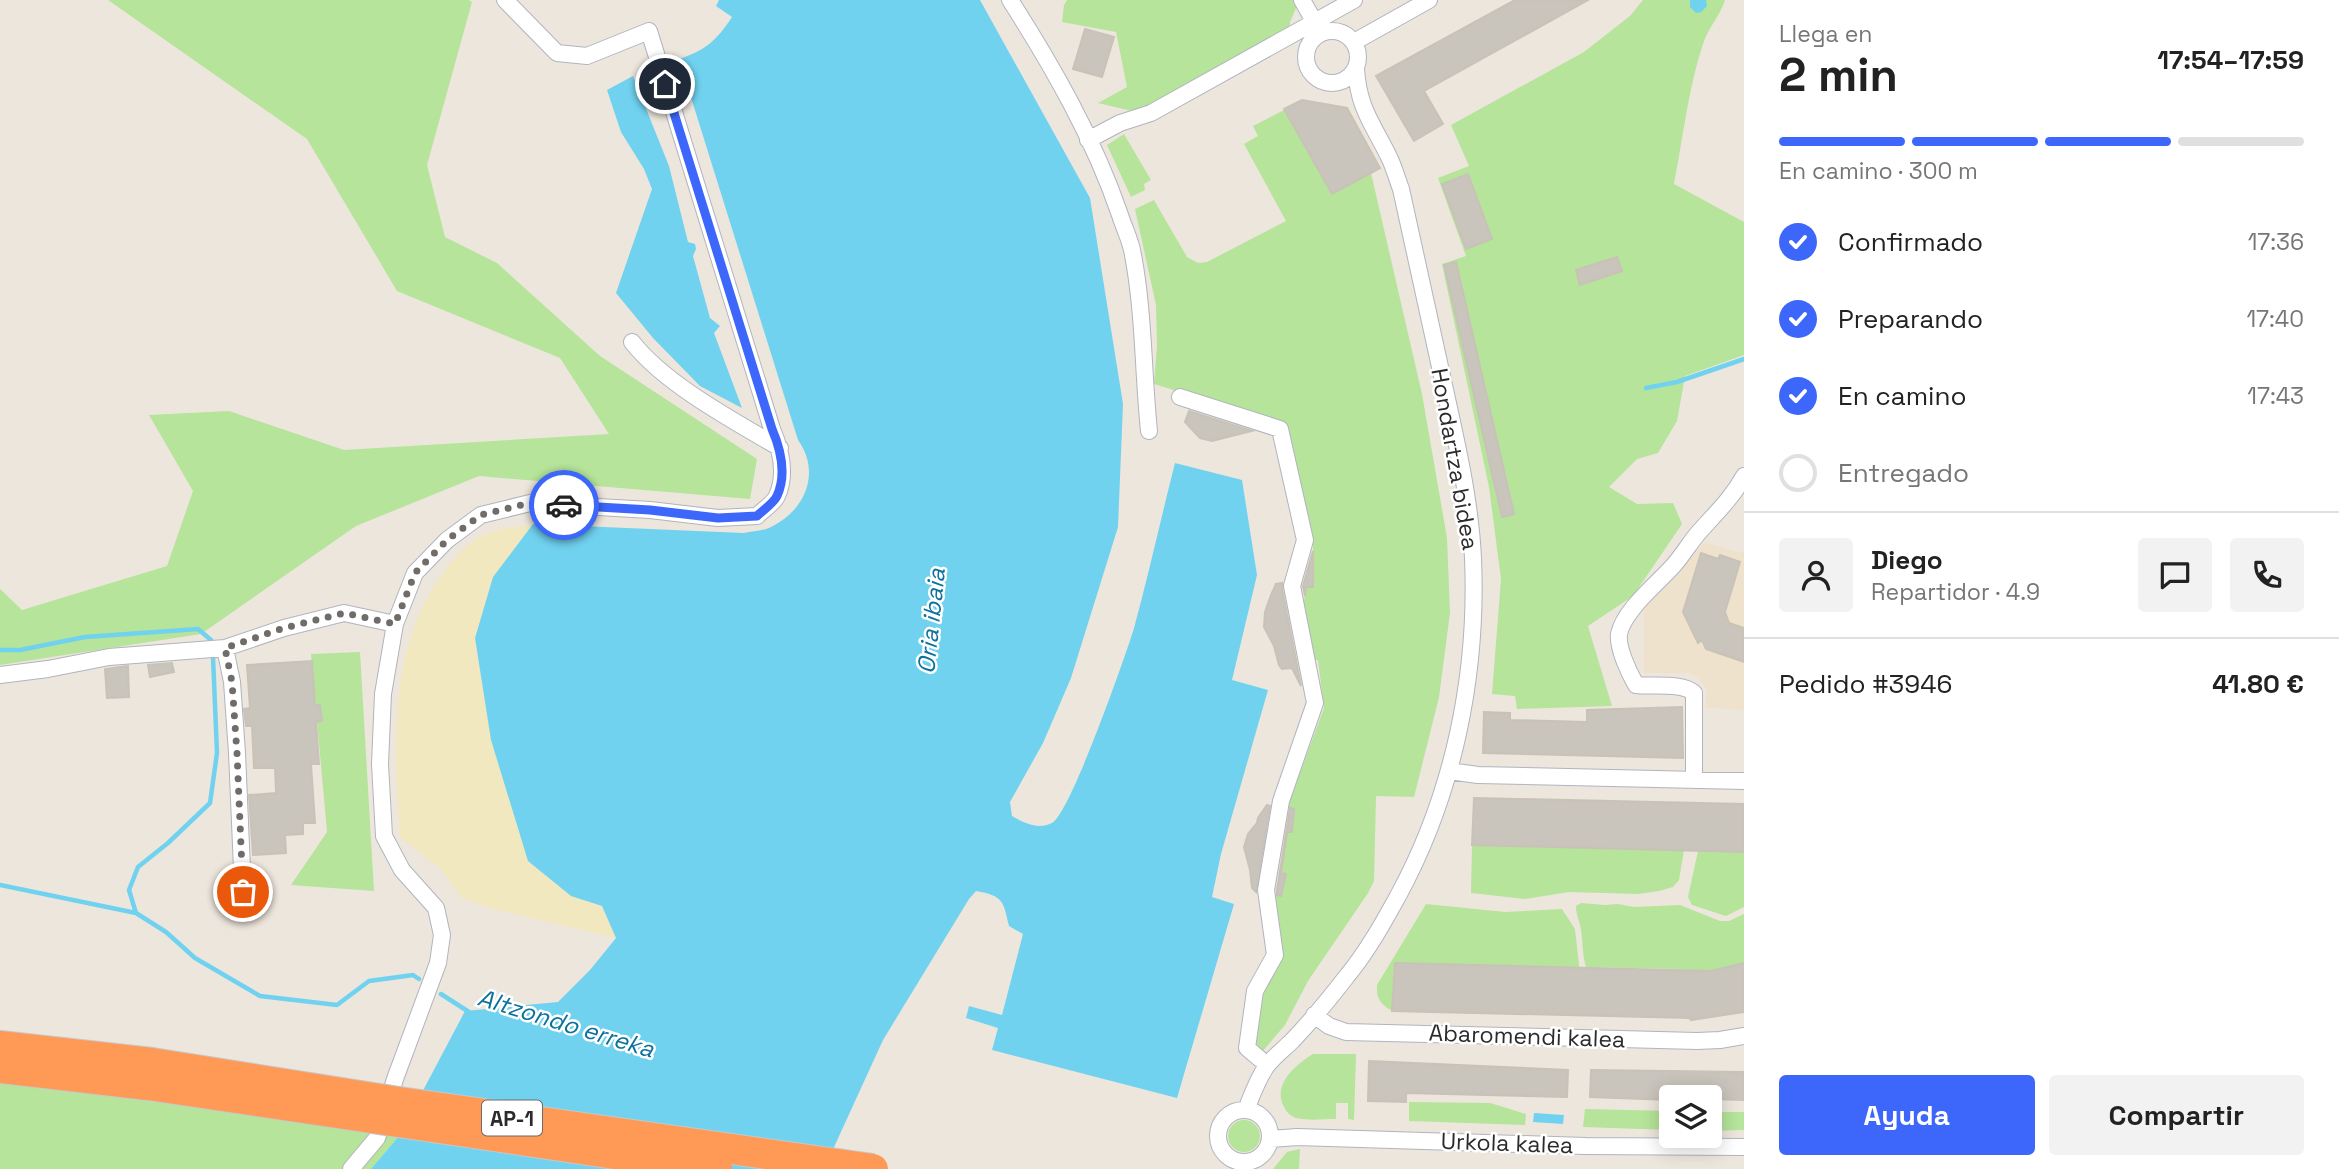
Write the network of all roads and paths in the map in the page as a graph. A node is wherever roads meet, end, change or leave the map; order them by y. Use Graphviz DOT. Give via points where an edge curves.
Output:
graph roads {
  1 [pos="505,0"];
  2 [pos="1302,0"];
  3 [pos="1354,0"];
  4 [pos="1429,0"];
  5 [pos="1014,1"];
  6 [pos="1317,27"];
  7 [pos="1354,42"];
  8 [pos="1356,68"];
  9 [pos="1332,83"];
  10 [pos="1364,111"];
  11 [pos="1088,140"];
  12 [pos="632,342"];
  13 [pos="1180,397"];
  14 [pos="1149,431"];
  15 [pos="780,448"];
  16 [pos="1744,476"];
  17 [pos="395,624"];
  18 [pos="225,648"];
  19 [pos="0,675"];
  20 [pos="1449,771"];
  21 [pos="1694,779"];
  22 [pos="1744,781"];
  23 [pos="243,892"];
  24 [pos="1314,1015"];
  25 [pos="1744,1036"];
  26 [pos="0,1046"];
  27 [pos="1260,1059"];
  28 [pos="0,1068"];
  29 [pos="150,1074"];
  30 [pos="1252,1111"];
  31 [pos="1271,1139"];
  32 [pos="1744,1147"];
  33 [pos="1231,1163"];
  34 [pos="1251,1165"];
  35 [pos="351,1169"];
  36 [pos="716,1169"];
  37 [pos="873,1169"];
  1 -- 15 [label="street" via="557,53 587,56 649,31"];
  2 -- 6 [label="street"];
  3 -- 6 [label="street"];
  4 -- 7 [label="street"];
  5 -- 11 [label="street"];
  6 -- 7 [label="street" via="1339,31"];
  6 -- 9 [label="street" via="1306,62 1315,77"];
  6 -- 11 [label="street" via="1151,113"];
  7 -- 8 [label="street"];
  8 -- 9 [label="street" via="1346,79"];
  8 -- 10 [label="street"];
  9 -- 10 [label="street"];
  10 -- 20 [label="street, Hondartza bidea" via="1391,159 1401,189 1468,501 1474,625 1464,705"];
  11 -- 14 [label="street" via="1110,184 1133,253"];
  12 -- 15 [label="street" via="646,360 691,393"];
  13 -- 27 [label="street" via="1280,429 1305,540 1292,586 1315,703 1281,801 1266,890 1275,955 1255,991 1247,1048"];
  15 -- 17 [label="street" via="783,468 777,497 757,516 718,518 530,503 481,515 447,540 415,573"];
  16 -- 21 [label="street" via="1734,495 1637,604 1619,635 1626,669 1636,685 1682,686 1694,693"];
  17 -- 18 [label="street" via="344,613"];
  17 -- 35 [label="street" via="383,694 384,836 402,870 436,908 442,935 435,971 377,1138"];
  18 -- 19 [label="street" via="109,657"];
  18 -- 23 [label="street" via="232,682"];
  20 -- 21 [label="street"];
  20 -- 24 [label="street, Hondartza bidea" via="1399,895 1349,974"];
  21 -- 22 [label="street"];
  24 -- 25 [label="street, Abaromendi kalea" via="1346,1032 1697,1041"];
  24 -- 30 [label="street, Hondartza bidea" via="1267,1065 1253,1093"];
  26 -- 29 [label="highway, AP-1"];
  28 -- 29 [label="highway, AP-1"];
  29 -- 36 [label="highway, AP-1, bridge"];
  29 -- 37 [label="highway, AP-1, bridge" via="399,1102"];
  30 -- 31 [label="street" via="1265,1119"];
  30 -- 33 [label="street" via="1231,1113 1221,1124 1218,1139"];
  31 -- 32 [label="street, Urkola kalea"];
  31 -- 34 [label="street"];
  33 -- 34 [label="street"];
}
